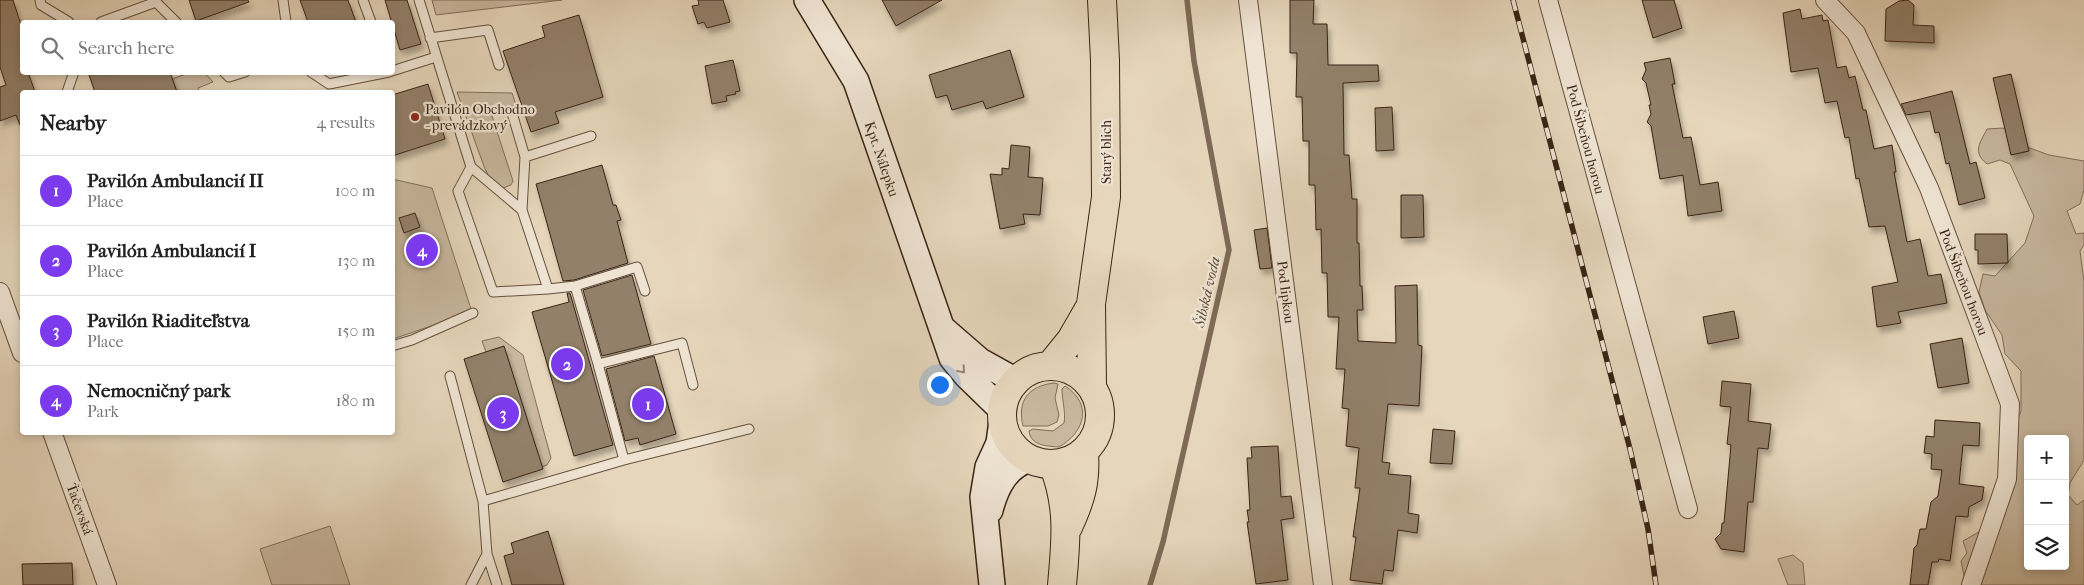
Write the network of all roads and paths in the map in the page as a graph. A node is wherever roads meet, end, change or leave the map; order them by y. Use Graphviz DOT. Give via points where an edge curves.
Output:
graph roads {
  1 [pos="40,0"];
  2 [pos="284,0"];
  3 [pos="363,0"];
  4 [pos="419,0"];
  5 [pos="807,0"];
  6 [pos="1102,0"];
  7 [pos="1248,0"];
  8 [pos="1548,0"];
  9 [pos="1825,0"];
  10 [pos="66,20"];
  11 [pos="106,20"];
  12 [pos="174,20"];
  13 [pos="286,20"];
  14 [pos="370,20"];
  15 [pos="430,38"];
  16 [pos="436,56"];
  17 [pos="499,65"];
  18 [pos="395,70"];
  19 [pos="73,75"];
  20 [pos="316,75"];
  21 [pos="377,75"];
  22 [pos="68,90"];
  23 [pos="512,113"];
  24 [pos="591,136"];
  25 [pos="525,157"];
  26 [pos="471,167"];
  27 [pos="522,210"];
  28 [pos="576,286"];
  29 [pos="548,289"];
  30 [pos="645,291"];
  31 [pos="0,292"];
  32 [pos="1091,304"];
  33 [pos="473,313"];
  34 [pos="940,327"];
  35 [pos="19,332"];
  36 [pos="395,345"];
  37 [pos="598,364"];
  38 [pos="1050,366"];
  39 [pos="450,376"];
  40 [pos="1016,381"];
  41 [pos="693,385"];
  42 [pos="1092,387"];
  43 [pos="1002,416"];
  44 [pos="749,429"];
  45 [pos="53,435"];
  46 [pos="1084,452"];
  47 [pos="624,460"];
  48 [pos="1041,462"];
  49 [pos="483,501"];
  50 [pos="1688,508"];
  51 [pos="986,526"];
  52 [pos="1067,530"];
  53 [pos="487,554"];
  54 [pos="107,585"];
  55 [pos="471,585"];
  56 [pos="497,585"];
  57 [pos="992,585"];
  58 [pos="1062,585"];
  59 [pos="1323,585"];
  60 [pos="1971,585"];
  1 -- 10 [label="lane" via="41,5"];
  2 -- 13 [label="lane"];
  3 -- 14 [label="lane"];
  4 -- 15 [label="lane"];
  5 -- 34 [label="street, Kpt. Nálepku" via="856,81"];
  6 -- 32 [label="main road, Starý blich" via="1106,60 1106,197"];
  7 -- 59 [label="street, Pod lipkou"];
  8 -- 50 [label="street, Pod Šibeňou horou"];
  9 -- 60 [label="street, Pod Šibeňou horou" via="1856,33 1928,188 2010,404 2007,479"];
  11 -- 12 [label="lane" via="156,2"];
  15 -- 16 [label="lane"];
  15 -- 17 [label="lane" via="488,30"];
  16 -- 18 [label="lane"];
  16 -- 26 [label="lane"];
  19 -- 22 [label="lane"];
  20 -- 21 [label="lane" via="329,84"];
  23 -- 25 [label="lane"];
  24 -- 25 [label="lane"];
  25 -- 27 [label="lane"];
  26 -- 27 [label="lane"];
  26 -- 29 [label="lane" via="458,190 493,292"];
  27 -- 29 [label="lane"];
  28 -- 29 [label="lane"];
  28 -- 30 [label="lane" via="637,267"];
  28 -- 37 [label="lane"];
  31 -- 35 [label="street"];
  32 -- 38 [label="main road, Starý blich" via="1071,340"];
  32 -- 42 [label="main road, Starý blich"];
  33 -- 36 [label="lane"];
  34 -- 40 [label="street" via="980,361"];
  34 -- 43 [label="street, Kpt. Nálepku, one-way" via="952,358"];
  37 -- 41 [label="lane" via="682,343"];
  37 -- 47 [label="lane"];
  38 -- 40 [label="main road" via="1038,368"];
  38 -- 42 [label="main road" via="1074,372"];
  39 -- 49 [label="lane"];
  40 -- 43 [label="main road" via="1007,394"];
  42 -- 46 [label="main road" via="1098,400 1100,421 1093,441"];
  43 -- 48 [label="main road" via="1007,436 1016,449"];
  43 -- 51 [label="street" via="1000,442 988,467 983,496"];
  44 -- 47 [label="lane"];
  45 -- 54 [label="street, Ťačevská"];
  46 -- 48 [label="main road" via="1075,459"];
  46 -- 52 [label="main road" via="1086,475 1080,501"];
  47 -- 49 [label="lane"];
  48 -- 51 [label="street" via="1017,463 1007,474 995,491"];
  48 -- 52 [label="main road" via="1061,484"];
  49 -- 53 [label="lane"];
  51 -- 57 [label="street"];
  52 -- 58 [label="main road"];
  53 -- 55 [label="lane"];
  53 -- 56 [label="lane"];
}
